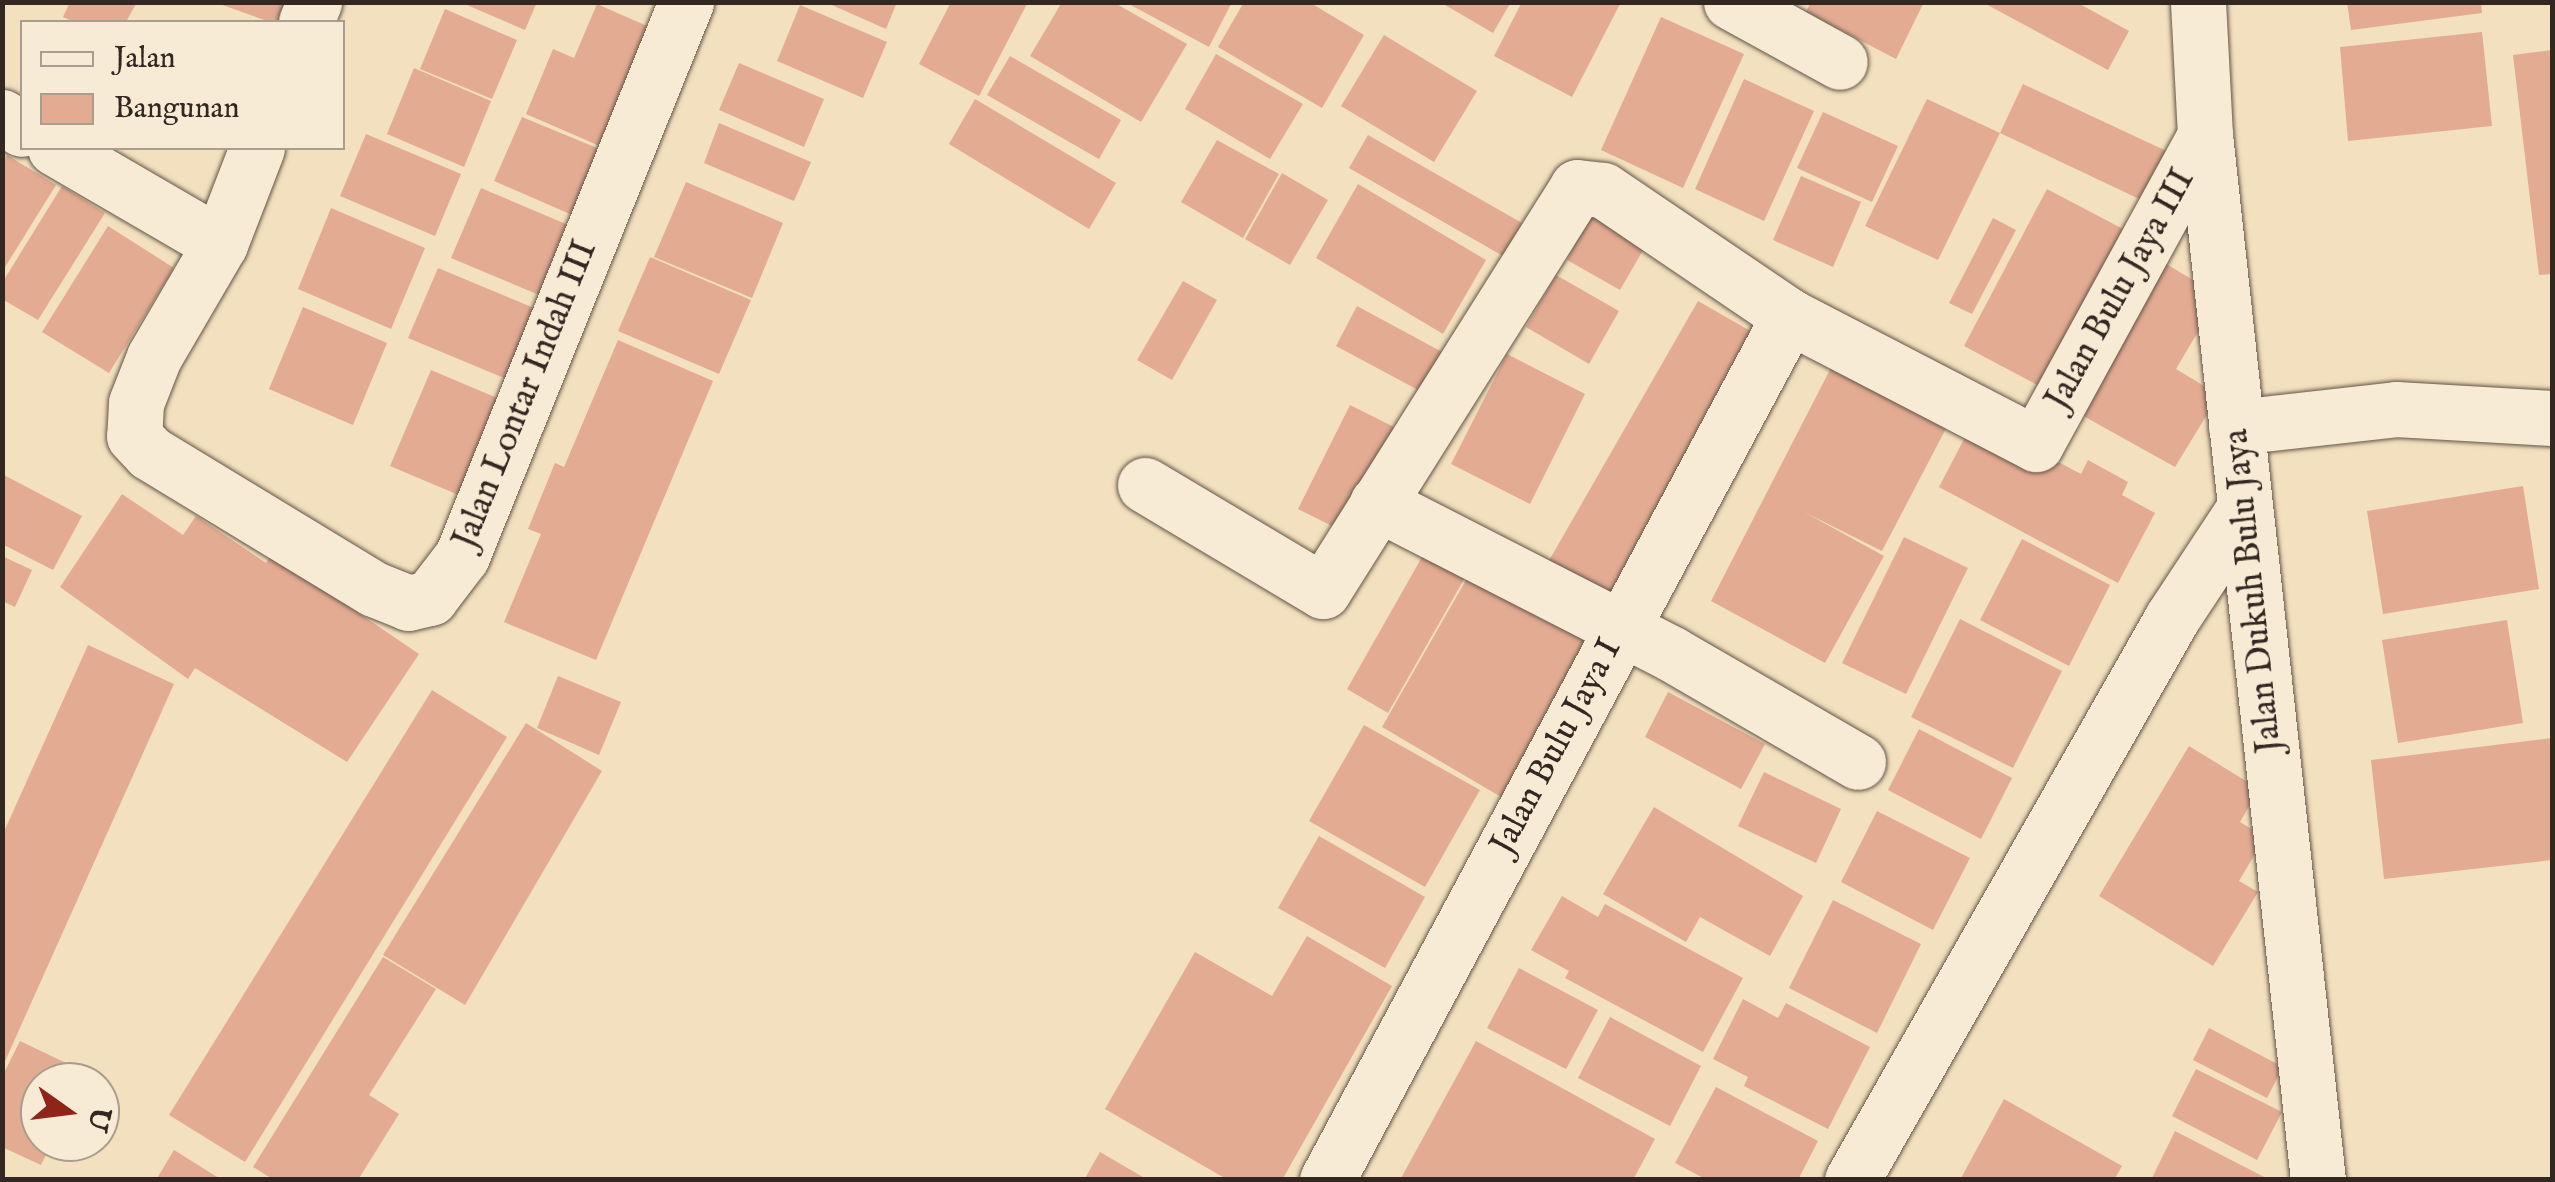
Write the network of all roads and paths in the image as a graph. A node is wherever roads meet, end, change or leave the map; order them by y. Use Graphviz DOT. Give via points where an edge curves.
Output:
graph roads {
  1 [pos="686,2"];
  2 [pos="2198,2"];
  3 [pos="1765,11"];
  4 [pos="1840,62"];
  5 [pos="2205,135"];
  6 [pos="58,150"];
  7 [pos="256,150"];
  8 [pos="220,244"];
  9 [pos="1789,316"];
  10 [pos="2552,418"];
  11 [pos="2236,427"];
  12 [pos="1146,485"];
  13 [pos="1377,503"];
  14 [pos="2244,509"];
  15 [pos="1620,630"];
  16 [pos="1858,762"];
  17 [pos="1327,1180"];
  18 [pos="1852,1180"];
  19 [pos="2318,1180"];
  1 -- 8 [label="street, Jalan Lontar Indah III" via="462,556 430,598 408,602 374,589 150,453 134,436 136,403 154,357"];
  2 -- 5 [label="street, Jalan Dukuh Bulu Jaya"];
  3 -- 4 [label="street"];
  5 -- 9 [label="street, Jalan Bulu Jaya III" via="2036,444"];
  5 -- 11 [label="street, Jalan Dukuh Bulu Jaya"];
  6 -- 8 [label="street"];
  7 -- 8 [label="street"];
  9 -- 13 [label="street" via="1603,190 1577,187"];
  9 -- 15 [label="street, Jalan Bulu Jaya I"];
  10 -- 11 [label="street" via="2396,409"];
  11 -- 14 [label="street, Jalan Dukuh Bulu Jaya"];
  12 -- 13 [label="street" via="1323,591"];
  13 -- 15 [label="street"];
  14 -- 18 [label="street" via="2172,618"];
  14 -- 19 [label="street, Jalan Dukuh Bulu Jaya"];
  15 -- 16 [label="street"];
  15 -- 17 [label="street, Jalan Bulu Jaya I"];
}
